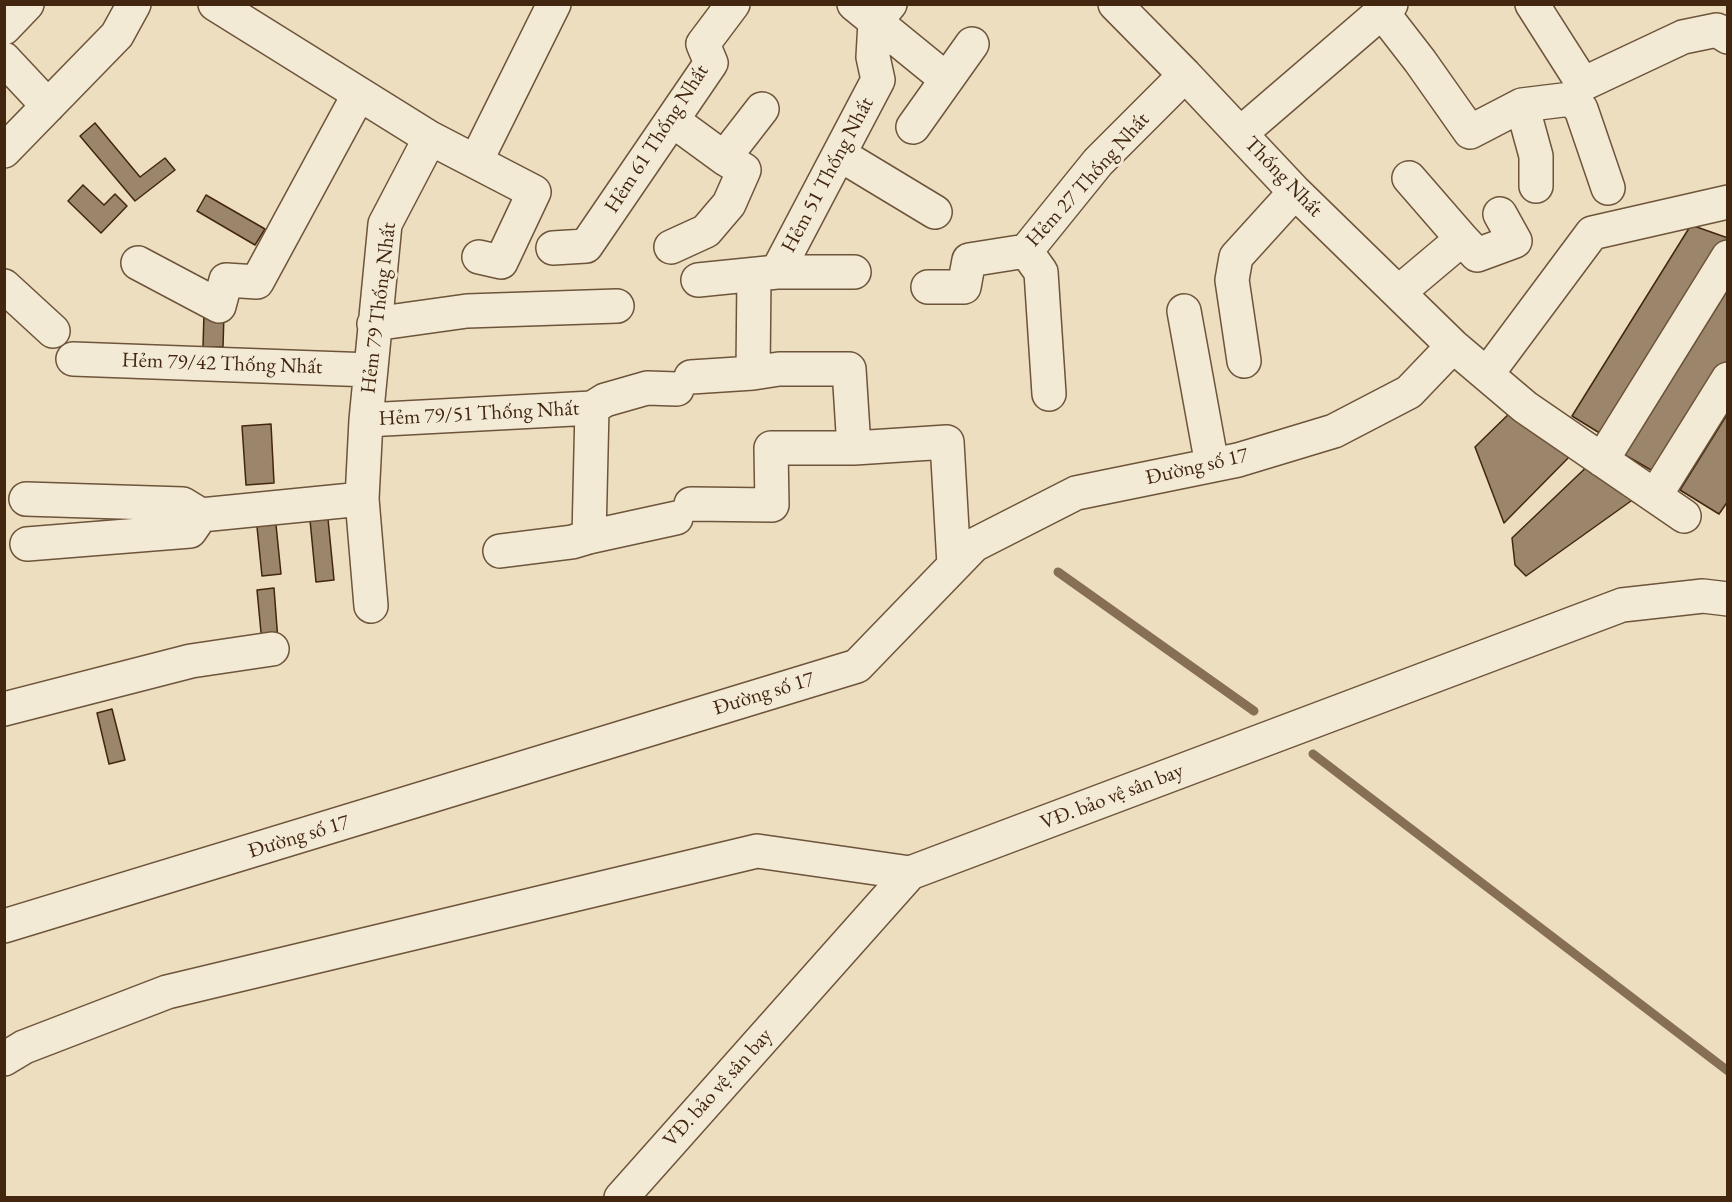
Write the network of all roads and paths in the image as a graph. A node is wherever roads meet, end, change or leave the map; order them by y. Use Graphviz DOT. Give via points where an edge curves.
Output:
graph roads {
  1 [pos="27,4"];
  2 [pos="134,4"];
  3 [pos="215,4"];
  4 [pos="554,4"];
  5 [pos="733,4"];
  6 [pos="1115,4"];
  7 [pos="1532,4"];
  8 [pos="1386,8"];
  9 [pos="873,10"];
  10 [pos="4,28"];
  11 [pos="1728,37"];
  12 [pos="972,44"];
  13 [pos="4,59"];
  14 [pos="1185,75"];
  15 [pos="946,79"];
  16 [pos="358,94"];
  17 [pos="1522,105"];
  18 [pos="48,106"];
  19 [pos="762,109"];
  20 [pos="672,120"];
  21 [pos="913,128"];
  22 [pos="1241,133"];
  23 [pos="430,138"];
  24 [pos="4,151"];
  25 [pos="839,154"];
  26 [pos="724,158"];
  27 [pos="476,161"];
  28 [pos="1409,178"];
  29 [pos="1536,186"];
  30 [pos="1608,188"];
  31 [pos="1295,192"];
  32 [pos="1728,202"];
  33 [pos="935,212"];
  34 [pos="1500,214"];
  35 [pos="1462,239"];
  36 [pos="671,247"];
  37 [pos="553,248"];
  38 [pos="1026,251"];
  39 [pos="479,257"];
  40 [pos="1728,257"];
  41 [pos="138,263"];
  42 [pos="854,272"];
  43 [pos="766,273"];
  44 [pos="698,280"];
  45 [pos="4,286"];
  46 [pos="928,287"];
  47 [pos="1399,292"];
  48 [pos="618,306"];
  49 [pos="1184,310"];
  50 [pos="374,324"];
  51 [pos="53,331"];
  52 [pos="1453,346"];
  53 [pos="73,359"];
  54 [pos="1244,361"];
  55 [pos="371,370"];
  56 [pos="753,373"];
  57 [pos="1487,375"];
  58 [pos="1728,379"];
  59 [pos="1049,394"];
  60 [pos="592,408"];
  61 [pos="366,420"];
  62 [pos="854,448"];
  63 [pos="1602,460"];
  64 [pos="1212,465"];
  65 [pos="1655,496"];
  66 [pos="26,499"];
  67 [pos="362,499"];
  68 [pos="201,515"];
  69 [pos="1684,516"];
  70 [pos="589,537"];
  71 [pos="27,544"];
  72 [pos="500,551"];
  73 [pos="954,565"];
  74 [pos="1728,599"];
  75 [pos="371,606"];
  76 [pos="272,648"];
  77 [pos="4,709"];
  78 [pos="910,873"];
  79 [pos="4,926"];
  80 [pos="4,1059"];
  81 [pos="621,1197"];
  1 -- 10 [label="street"];
  2 -- 18 [label="street" via="117,35"];
  3 -- 16 [label="street"];
  4 -- 27 [label="street"];
  5 -- 20 [label="street, Hẻm 61 Thống Nhất" via="703,44 711,63"];
  6 -- 14 [label="street, Thống Nhất"];
  7 -- 11 [label="street" via="1583,84 1683,37 1717,30"];
  8 -- 17 [label="street" via="1470,132"];
  8 -- 22 [label="street"];
  9 -- 15 [label="street"];
  9 -- 25 [label="street, Hẻm 51 Thống Nhất" via="873,57 878,80"];
  12 -- 15 [label="street"];
  13 -- 18 [label="street"];
  14 -- 22 [label="street, Thống Nhất"];
  14 -- 38 [label="street, Hẻm 27 Thống Nhất" via="1098,162"];
  15 -- 21 [label="street"];
  16 -- 23 [label="street"];
  16 -- 41 [label="street" via="256,282 226,280 219,306"];
  17 -- 29 [label="street" via="1536,156"];
  17 -- 30 [label="street" via="1571,99 1581,109"];
  18 -- 24 [label="street"];
  19 -- 26 [label="street"];
  20 -- 26 [label="street"];
  20 -- 37 [label="street, Hẻm 61 Thống Nhất" via="586,246"];
  22 -- 31 [label="street, Thống Nhất"];
  23 -- 27 [label="street"];
  23 -- 50 [label="street, Hẻm 79 Thống Nhất" via="385,224"];
  25 -- 33 [label="street"];
  25 -- 43 [label="street, Hẻm 51 Thống Nhất"];
  26 -- 36 [label="street" via="744,170 729,204 706,231"];
  27 -- 39 [label="street" via="534,192 501,262"];
  28 -- 35 [label="street"];
  31 -- 47 [label="street, Thống Nhất"];
  31 -- 54 [label="street" via="1236,257 1232,280"];
  32 -- 57 [label="street" via="1592,233"];
  34 -- 35 [label="street" via="1515,241 1477,255"];
  35 -- 47 [label="street"];
  38 -- 46 [label="street, Hẻm 27 Thống Nhất" via="969,260 964,287"];
  38 -- 59 [label="street" via="1041,272"];
  40 -- 63 [label="street"];
  42 -- 43 [label="street"];
  43 -- 44 [label="street"];
  43 -- 56 [label="street"];
  45 -- 51 [label="street"];
  47 -- 52 [label="street, Thống Nhất"];
  48 -- 50 [label="street" via="467,311"];
  49 -- 64 [label="street"];
  50 -- 55 [label="street, Hẻm 79 Thống Nhất"];
  52 -- 57 [label="street, Thống Nhất"];
  52 -- 64 [label="street, Đường số 17" via="1409,392 1334,431"];
  53 -- 55 [label="street, Hẻm 79/42 Thống Nhất"];
  55 -- 61 [label="street, Hẻm 79 Thống Nhất"];
  56 -- 60 [label="street, Hẻm 79/51 Thống Nhất" via="647,388 604,400"];
  56 -- 62 [label="street, Hẻm 79/51 Thống Nhất" via="849,369"];
  57 -- 63 [label="street, Thống Nhất" via="1525,407"];
  58 -- 65 [label="street"];
  60 -- 61 [label="street, Hẻm 79/51 Thống Nhất"];
  60 -- 70 [label="street, Hẻm 79/51 Thống Nhất"];
  61 -- 67 [label="street, Hẻm 79 Thống Nhất"];
  62 -- 70 [label="street" via="771,448 772,505 684,511"];
  62 -- 73 [label="street" via="947,442"];
  63 -- 65 [label="street, Thống Nhất"];
  64 -- 73 [label="street, Đường số 17" via="1076,494 974,545"];
  65 -- 69 [label="street, Thống Nhất"];
  66 -- 68 [label="street" via="183,504"];
  67 -- 68 [label="street"];
  67 -- 75 [label="street, Hẻm 79 Thống Nhất"];
  68 -- 71 [label="street" via="190,531"];
  70 -- 72 [label="street"];
  73 -- 79 [label="street, Đường số 17" via="857,666"];
  74 -- 78 [label="street, VĐ. bảo vệ sân bay" via="1703,596 1622,605"];
  76 -- 77 [label="street" via="191,661"];
  78 -- 80 [label="street" via="757,851 167,993 24,1047"];
  78 -- 81 [label="street, VĐ. bảo vệ sân bay"];
}
